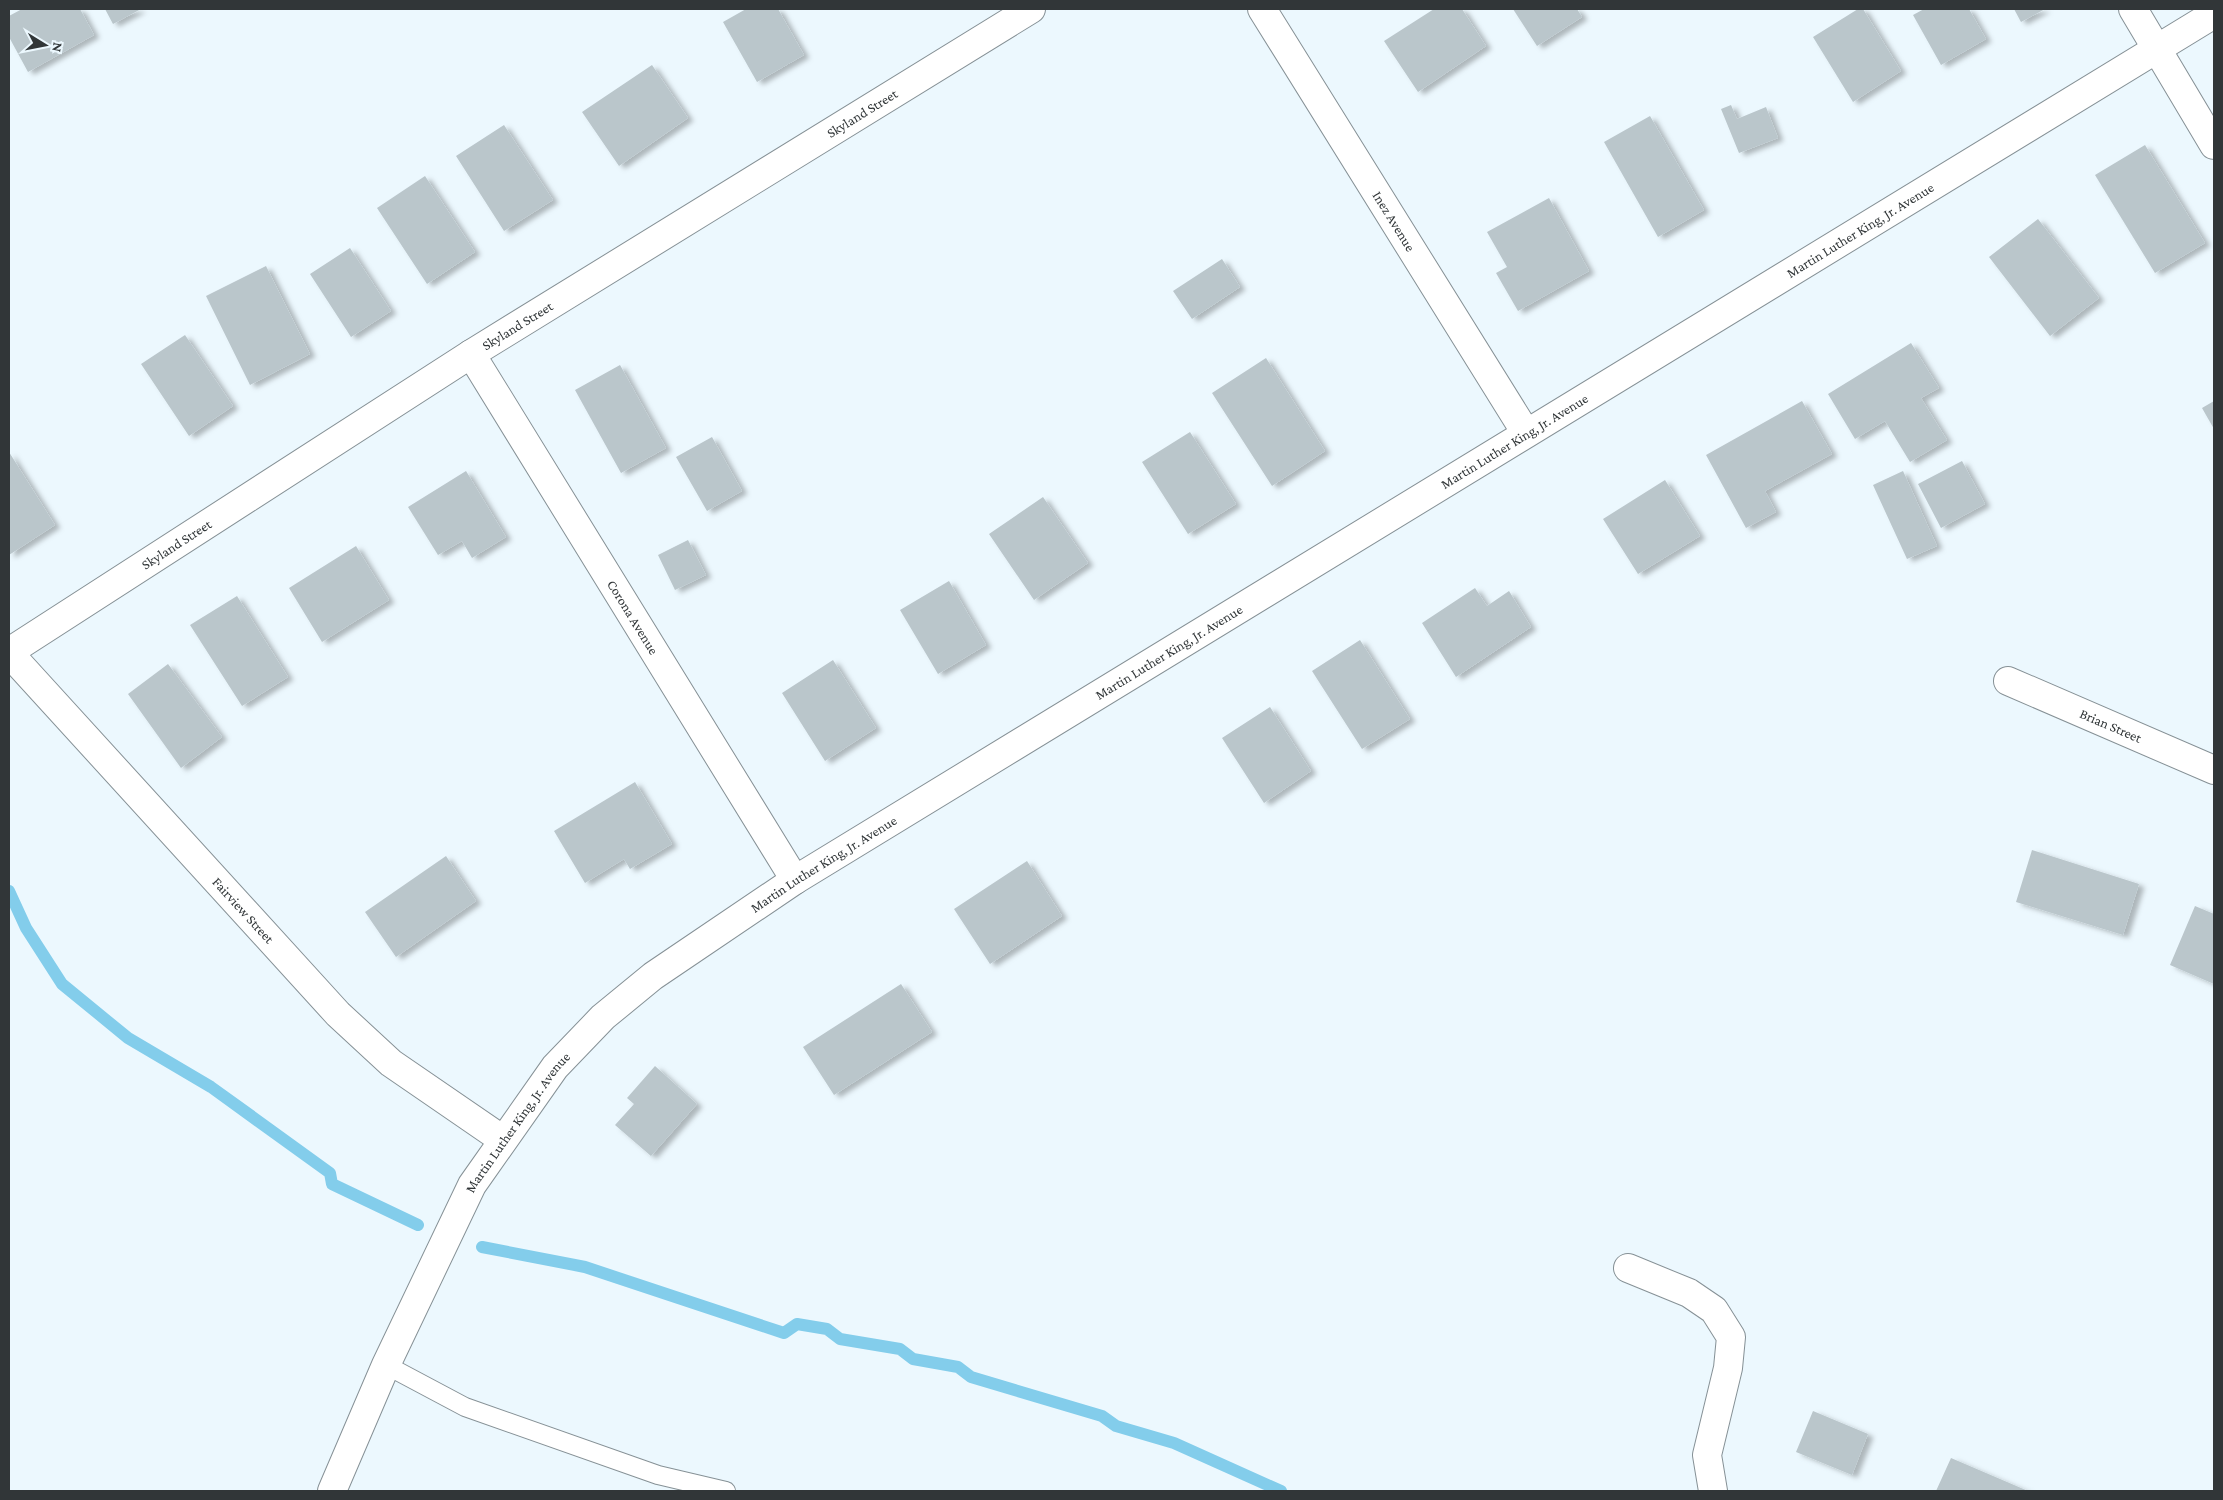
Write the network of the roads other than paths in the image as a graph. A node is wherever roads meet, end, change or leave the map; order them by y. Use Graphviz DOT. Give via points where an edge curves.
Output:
graph roads {
  1 [pos="1031,9"];
  2 [pos="1262,9"];
  3 [pos="2133,9"];
  4 [pos="2214,14"];
  5 [pos="2157,49"];
  6 [pos="2214,145"];
  7 [pos="471,354"];
  8 [pos="1526,433"];
  9 [pos="9,653"];
  10 [pos="2008,681"];
  11 [pos="2214,770"];
  12 [pos="795,880"];
  13 [pos="502,1140"];
  14 [pos="1628,1268"];
  15 [pos="386,1365"];
  16 [pos="332,1491"];
  17 [pos="726,1491"];
  18 [pos="1713,1491"];
  1 -- 7 [label="street, Skyland Street"];
  2 -- 8 [label="street, Inez Avenue"];
  3 -- 5 [label="street"];
  4 -- 5 [label="street, Martin Luther King, Jr. Avenue"];
  5 -- 6 [label="street"];
  5 -- 8 [label="street, Martin Luther King, Jr. Avenue"];
  7 -- 9 [label="street, Skyland Street"];
  7 -- 12 [label="street, Corona Avenue"];
  8 -- 12 [label="street, Martin Luther King, Jr. Avenue"];
  9 -- 13 [label="street, Fairview Street" via="338,1014 391,1063"];
  10 -- 11 [label="street, Brian Street"];
  12 -- 13 [label="street, Martin Luther King, Jr. Avenue" via="652,976 603,1017 555,1067"];
  13 -- 15 [label="street, Martin Luther King, Jr. Avenue" via="472,1185"];
  14 -- 18 [label="street" via="1689,1294 1714,1310 1730,1337 1728,1368 1708,1455"];
  15 -- 16 [label="street, Martin Luther King, Jr. Avenue"];
  15 -- 17 [label="lane" via="465,1407 658,1475"];
}
